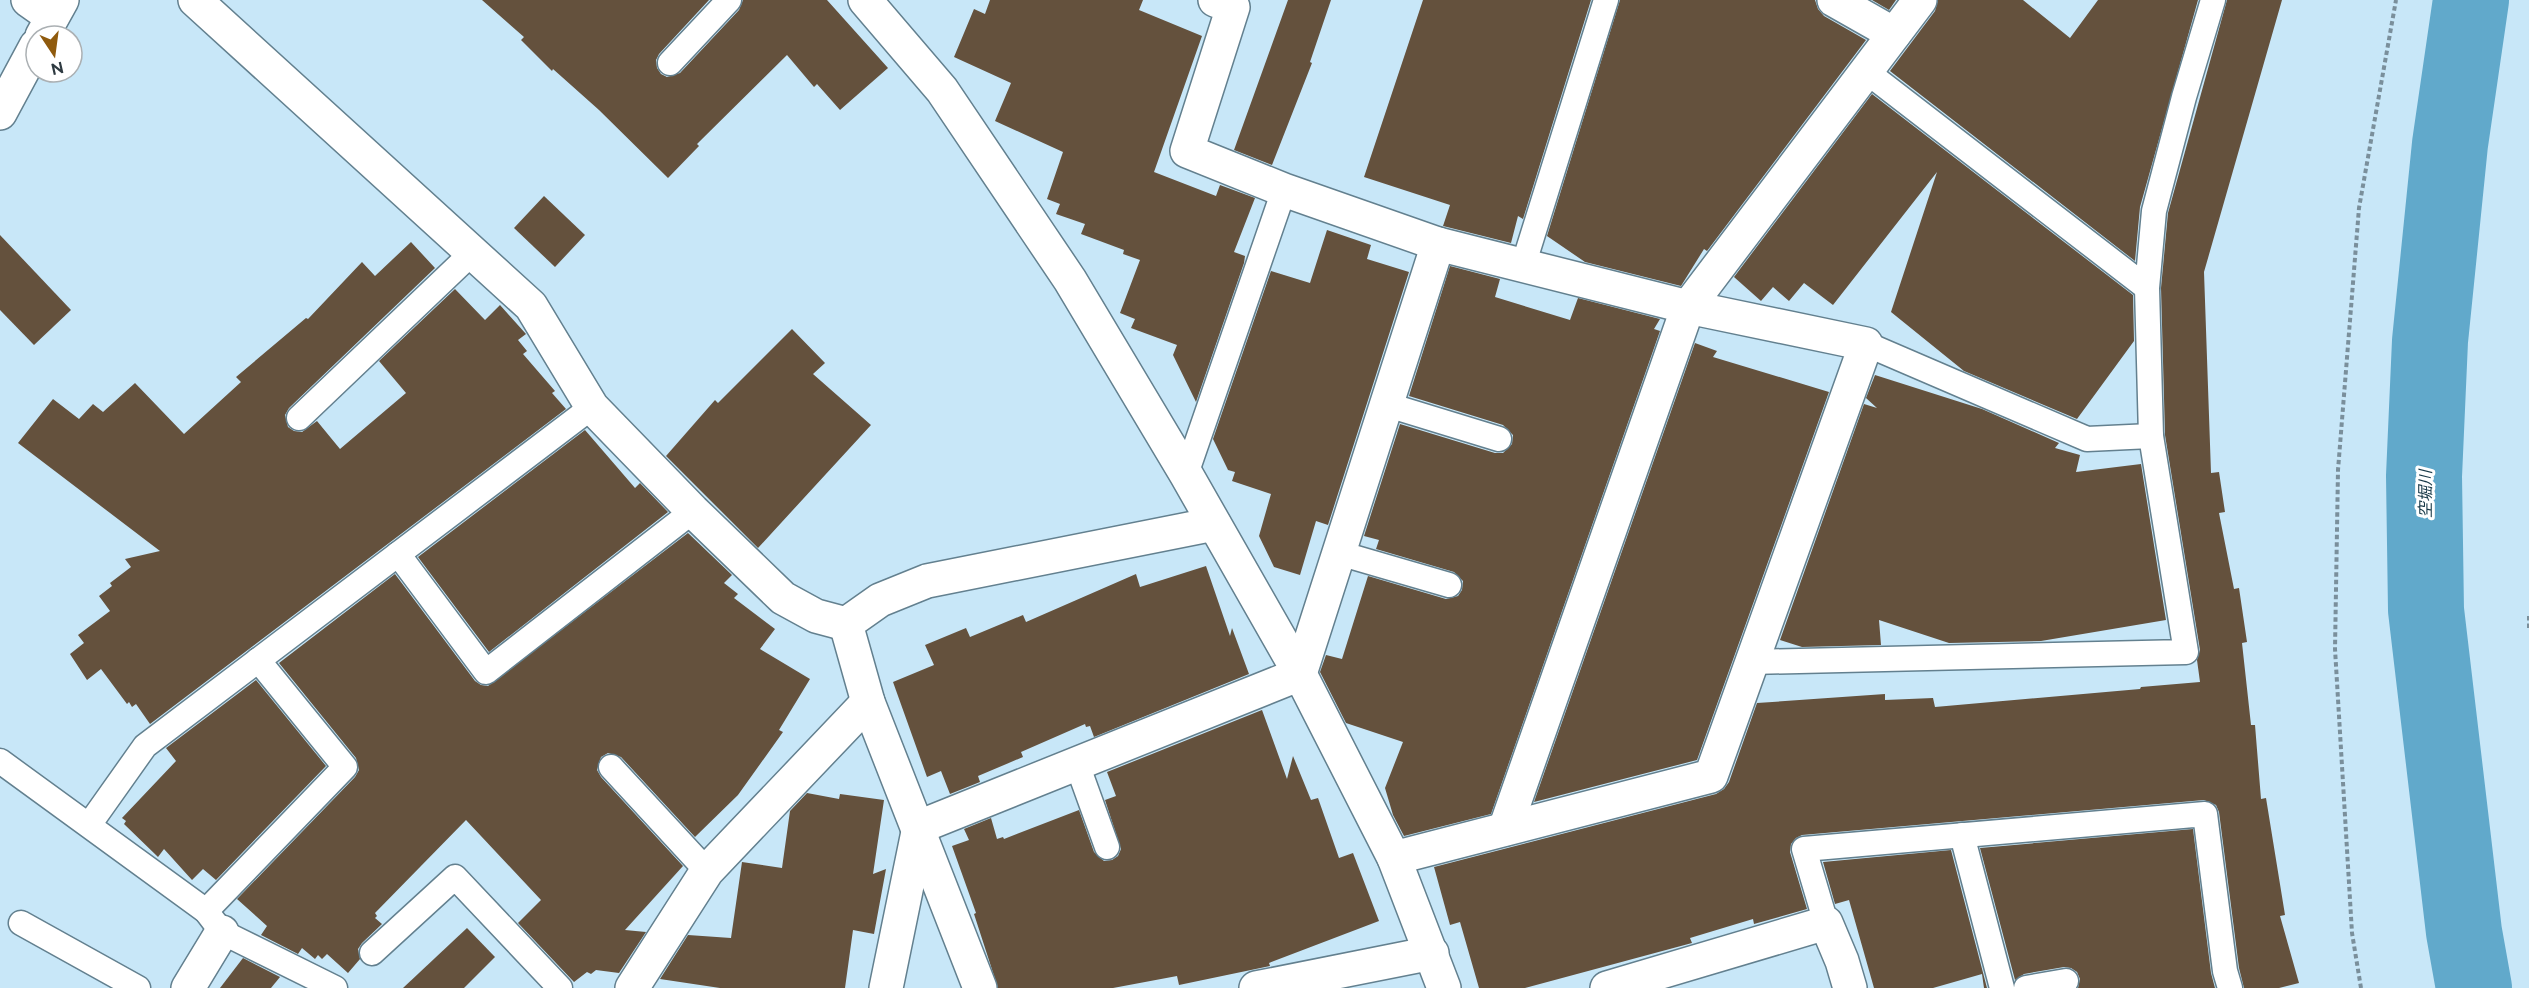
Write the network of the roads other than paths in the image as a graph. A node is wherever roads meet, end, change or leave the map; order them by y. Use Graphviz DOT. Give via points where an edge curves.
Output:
graph roads {
  1 [pos="195,0"];
  2 [pos="729,0"];
  3 [pos="865,0"];
  4 [pos="1606,0"];
  5 [pos="1834,0"];
  6 [pos="1920,0"];
  7 [pos="2213,0"];
  8 [pos="1228,2"];
  9 [pos="1894,34"];
  10 [pos="670,63"];
  11 [pos="24,68"];
  12 [pos="1867,72"];
  13 [pos="0,113"];
  14 [pos="1284,190"];
  15 [pos="1438,244"];
  16 [pos="473,252"];
  17 [pos="1523,266"];
  18 [pos="2147,288"];
  19 [pos="1688,307"];
  20 [pos="1866,344"];
  21 [pos="1388,405"];
  22 [pos="592,407"];
  23 [pos="299,418"];
  24 [pos="2151,436"];
  25 [pos="1499,439"];
  26 [pos="1186,474"];
  27 [pos="693,511"];
  28 [pos="1214,524"];
  29 [pos="1339,553"];
  30 [pos="398,554"];
  31 [pos="1449,585"];
  32 [pos="846,624"];
  33 [pos="258,660"];
  34 [pos="1751,662"];
  35 [pos="1300,674"];
  36 [pos="868,702"];
  37 [pos="0,761"];
  38 [pos="1077,764"];
  39 [pos="611,767"];
  40 [pos="88,825"];
  41 [pos="919,827"];
  42 [pos="1505,829"];
  43 [pos="1962,835"];
  44 [pos="1107,847"];
  45 [pos="1394,858"];
  46 [pos="707,871"];
  47 [pos="214,921"];
  48 [pos="1826,923"];
  49 [pos="21,924"];
  50 [pos="372,953"];
  51 [pos="1432,953"];
  52 [pos="2066,981"];
  53 [pos="138,988"];
  54 [pos="188,988"];
  55 [pos="335,988"];
  56 [pos="560,988"];
  57 [pos="632,988"];
  58 [pos="886,988"];
  59 [pos="980,988"];
  60 [pos="1256,988"];
  61 [pos="1444,988"];
  62 [pos="1607,988"];
  63 [pos="1850,988"];
  64 [pos="2002,988"];
  65 [pos="2026,988"];
  66 [pos="2230,988"];
  1 -- 16 [label="street"];
  2 -- 10 [label="lane"];
  3 -- 26 [label="street" via="949,99 1070,280"];
  4 -- 17 [label="lane"];
  5 -- 9 [label="street"];
  6 -- 9 [label="street"];
  7 -- 18 [label="lane" via="2154,211"];
  8 -- 14 [label="street" via="1187,151"];
  9 -- 12 [label="street"];
  11 -- 13 [label="street"];
  12 -- 18 [label="lane"];
  12 -- 19 [label="street"];
  14 -- 15 [label="street"];
  14 -- 26 [label="lane"];
  15 -- 17 [label="street"];
  15 -- 21 [label="street"];
  16 -- 22 [label="street" via="531,306"];
  16 -- 23 [label="lane"];
  17 -- 19 [label="street"];
  18 -- 24 [label="lane"];
  19 -- 20 [label="street"];
  19 -- 42 [label="street"];
  20 -- 24 [label="lane" via="2087,440"];
  20 -- 34 [label="street"];
  21 -- 25 [label="lane"];
  21 -- 29 [label="street"];
  22 -- 27 [label="street"];
  22 -- 30 [label="lane"];
  24 -- 34 [label="lane" via="2186,652"];
  26 -- 28 [label="street"];
  27 -- 30 [label="lane" via="486,672"];
  27 -- 32 [label="street" via="783,598 816,616"];
  28 -- 32 [label="street" via="927,581 880,600"];
  28 -- 35 [label="street"];
  29 -- 31 [label="lane"];
  29 -- 35 [label="street"];
  30 -- 33 [label="lane"];
  32 -- 36 [label="street"];
  33 -- 40 [label="lane" via="145,746"];
  33 -- 47 [label="lane" via="345,767"];
  34 -- 42 [label="street" via="1710,776"];
  35 -- 38 [label="street"];
  35 -- 45 [label="street"];
  36 -- 41 [label="street"];
  36 -- 46 [label="street"];
  37 -- 40 [label="lane"];
  38 -- 41 [label="street"];
  38 -- 44 [label="lane"];
  39 -- 46 [label="lane"];
  40 -- 47 [label="lane"];
  41 -- 58 [label="street"];
  41 -- 59 [label="street"];
  42 -- 45 [label="street"];
  43 -- 48 [label="lane" via="1804,849"];
  43 -- 64 [label="lane"];
  43 -- 66 [label="lane" via="2205,814"];
  45 -- 51 [label="street"];
  46 -- 57 [label="street"];
  47 -- 54 [label="street"];
  47 -- 55 [label="lane"];
  48 -- 62 [label="street"];
  48 -- 63 [label="street"];
  49 -- 53 [label="lane"];
  50 -- 56 [label="lane" via="455,877"];
  51 -- 60 [label="street"];
  51 -- 61 [label="street"];
  52 -- 65 [label="lane"];
}
